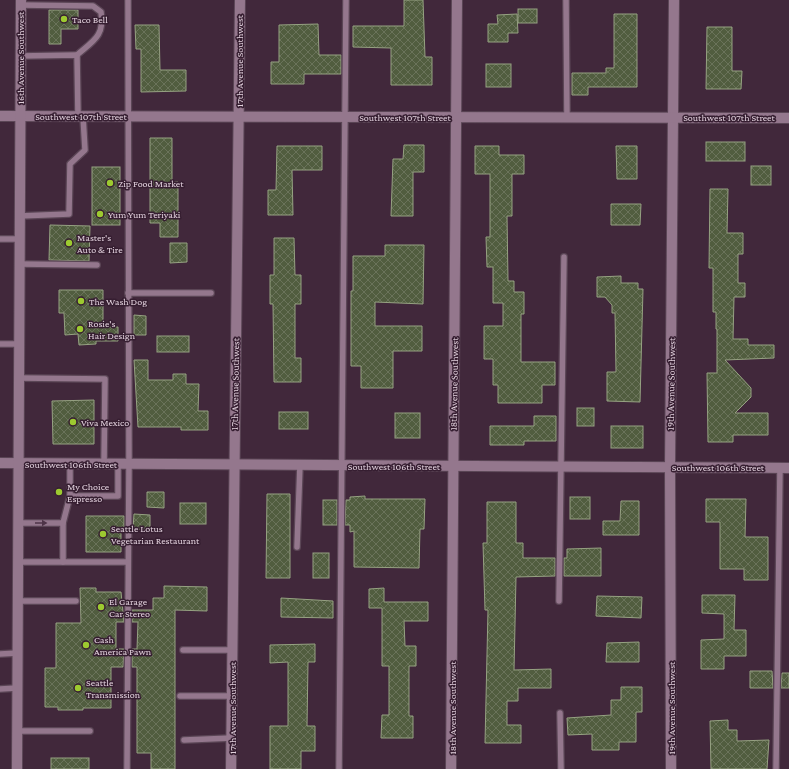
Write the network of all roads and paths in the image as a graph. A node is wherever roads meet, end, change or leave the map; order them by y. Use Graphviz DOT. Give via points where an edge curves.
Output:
graph roads {
  1 [pos="128,0"];
  2 [pos="240,0"];
  3 [pos="346,0"];
  4 [pos="457,0"];
  5 [pos="566,0"];
  6 [pos="674,0"];
  7 [pos="21,3"];
  8 [pos="77,55"];
  9 [pos="20,56"];
  10 [pos="20,115"];
  11 [pos="0,116"];
  12 [pos="80,116"];
  13 [pos="128,116"];
  14 [pos="239,116"];
  15 [pos="346,117"];
  16 [pos="457,117"];
  17 [pos="567,117"];
  18 [pos="674,117"];
  19 [pos="789,118"];
  20 [pos="19,216"];
  21 [pos="0,239"];
  22 [pos="19,240"];
  23 [pos="564,257"];
  24 [pos="19,264"];
  25 [pos="97,265"];
  26 [pos="128,293"];
  27 [pos="211,293"];
  28 [pos="0,344"];
  29 [pos="18,344"];
  30 [pos="19,378"];
  31 [pos="0,463"];
  32 [pos="19,463"];
  33 [pos="70,464"];
  34 [pos="104,464"];
  35 [pos="118,464"];
  36 [pos="129,464"];
  37 [pos="234,465"];
  38 [pos="300,465"];
  39 [pos="343,465"];
  40 [pos="453,466"];
  41 [pos="560,467"];
  42 [pos="670,467"];
  43 [pos="784,468"];
  44 [pos="70,496"];
  45 [pos="18,523"];
  46 [pos="64,523"];
  47 [pos="297,547"];
  48 [pos="18,562"];
  49 [pos="63,562"];
  50 [pos="128,562"];
  51 [pos="18,600"];
  52 [pos="76,601"];
  53 [pos="559,601"];
  54 [pos="183,650"];
  55 [pos="232,650"];
  56 [pos="18,653"];
  57 [pos="0,654"];
  58 [pos="17,688"];
  59 [pos="0,689"];
  60 [pos="180,696"];
  61 [pos="232,696"];
  62 [pos="560,713"];
  63 [pos="17,731"];
  64 [pos="90,731"];
  65 [pos="232,738"];
  66 [pos="184,740"];
  67 [pos="17,769"];
  68 [pos="127,769"];
  69 [pos="231,769"];
  70 [pos="339,769"];
  71 [pos="451,769"];
  72 [pos="562,769"];
  73 [pos="671,769"];
  74 [pos="776,769"];
  1 -- 13 [label="lane"];
  2 -- 14 [label="street, 17th Avenue Southwest"];
  3 -- 15 [label="lane"];
  4 -- 16 [label="street, 18th Avenue Southwest"];
  5 -- 17 [label="lane"];
  6 -- 18 [label="street, 19th Avenue Southwest"];
  7 -- 8 [label="lane" via="93,6 101,12 103,23 100,35"];
  7 -- 9 [label="street, 16th Avenue Southwest"];
  8 -- 9 [label="lane"];
  8 -- 12 [label="lane"];
  9 -- 10 [label="street, 16th Avenue Southwest"];
  10 -- 11 [label="street, Southwest 107th Street"];
  10 -- 12 [label="street, Southwest 107th Street"];
  10 -- 20 [label="street, 16th Avenue Southwest"];
  12 -- 13 [label="street, Southwest 107th Street"];
  12 -- 20 [label="lane" via="84,150 70,164 69,214"];
  13 -- 14 [label="street, Southwest 107th Street"];
  13 -- 26 [label="lane"];
  14 -- 15 [label="street, Southwest 107th Street"];
  14 -- 37 [label="street, 17th Avenue Southwest"];
  15 -- 16 [label="street, Southwest 107th Street"];
  15 -- 39 [label="lane"];
  16 -- 17 [label="street, Southwest 107th Street"];
  16 -- 40 [label="street, 18th Avenue Southwest"];
  17 -- 18 [label="street, Southwest 107th Street"];
  18 -- 19 [label="street, Southwest 107th Street"];
  18 -- 42 [label="street, 19th Avenue Southwest"];
  20 -- 22 [label="street, 16th Avenue Southwest"];
  21 -- 22 [label="lane"];
  22 -- 24 [label="street, 16th Avenue Southwest"];
  23 -- 41 [label="lane"];
  24 -- 25 [label="lane"];
  24 -- 29 [label="street, 16th Avenue Southwest"];
  26 -- 27 [label="lane"];
  26 -- 36 [label="lane"];
  28 -- 29 [label="lane"];
  29 -- 30 [label="street, 16th Avenue Southwest"];
  30 -- 32 [label="street, 16th Avenue Southwest"];
  30 -- 34 [label="lane" via="105,379"];
  31 -- 32 [label="street, Southwest 106th Street"];
  32 -- 33 [label="street, Southwest 106th Street"];
  32 -- 45 [label="street, 16th Avenue Southwest"];
  33 -- 34 [label="street, Southwest 106th Street"];
  33 -- 44 [label="lane"];
  34 -- 35 [label="street, Southwest 106th Street"];
  35 -- 36 [label="street, Southwest 106th Street"];
  35 -- 44 [label="lane" via="118,496"];
  36 -- 37 [label="street, Southwest 106th Street"];
  36 -- 50 [label="lane"];
  37 -- 38 [label="street, Southwest 106th Street"];
  37 -- 55 [label="street, 17th Avenue Southwest"];
  38 -- 39 [label="street, Southwest 106th Street"];
  38 -- 47 [label="lane"];
  39 -- 40 [label="street, Southwest 106th Street"];
  39 -- 70 [label="lane"];
  40 -- 41 [label="street, Southwest 106th Street"];
  40 -- 71 [label="street, 18th Avenue Southwest"];
  41 -- 42 [label="street, Southwest 106th Street"];
  41 -- 53 [label="lane"];
  42 -- 43 [label="street, Southwest 106th Street"];
  42 -- 73 [label="street, 19th Avenue Southwest"];
  43 -- 74 [label="lane"];
  44 -- 46 [label="lane"];
  45 -- 46 [label="lane, one-way"];
  45 -- 48 [label="street, 16th Avenue Southwest"];
  46 -- 49 [label="lane"];
  48 -- 49 [label="lane"];
  48 -- 51 [label="street, 16th Avenue Southwest"];
  49 -- 50 [label="lane"];
  50 -- 68 [label="lane"];
  51 -- 52 [label="lane"];
  51 -- 56 [label="street, 16th Avenue Southwest"];
  54 -- 55 [label="lane"];
  55 -- 61 [label="street, 17th Avenue Southwest"];
  56 -- 57 [label="lane"];
  56 -- 58 [label="street, 16th Avenue Southwest"];
  58 -- 59 [label="lane"];
  58 -- 63 [label="street, 16th Avenue Southwest"];
  60 -- 61 [label="lane"];
  61 -- 65 [label="street, 17th Avenue Southwest"];
  62 -- 72 [label="lane"];
  63 -- 64 [label="lane"];
  63 -- 67 [label="street, 16th Avenue Southwest"];
  65 -- 66 [label="lane"];
  65 -- 69 [label="street, 17th Avenue Southwest"];
}
